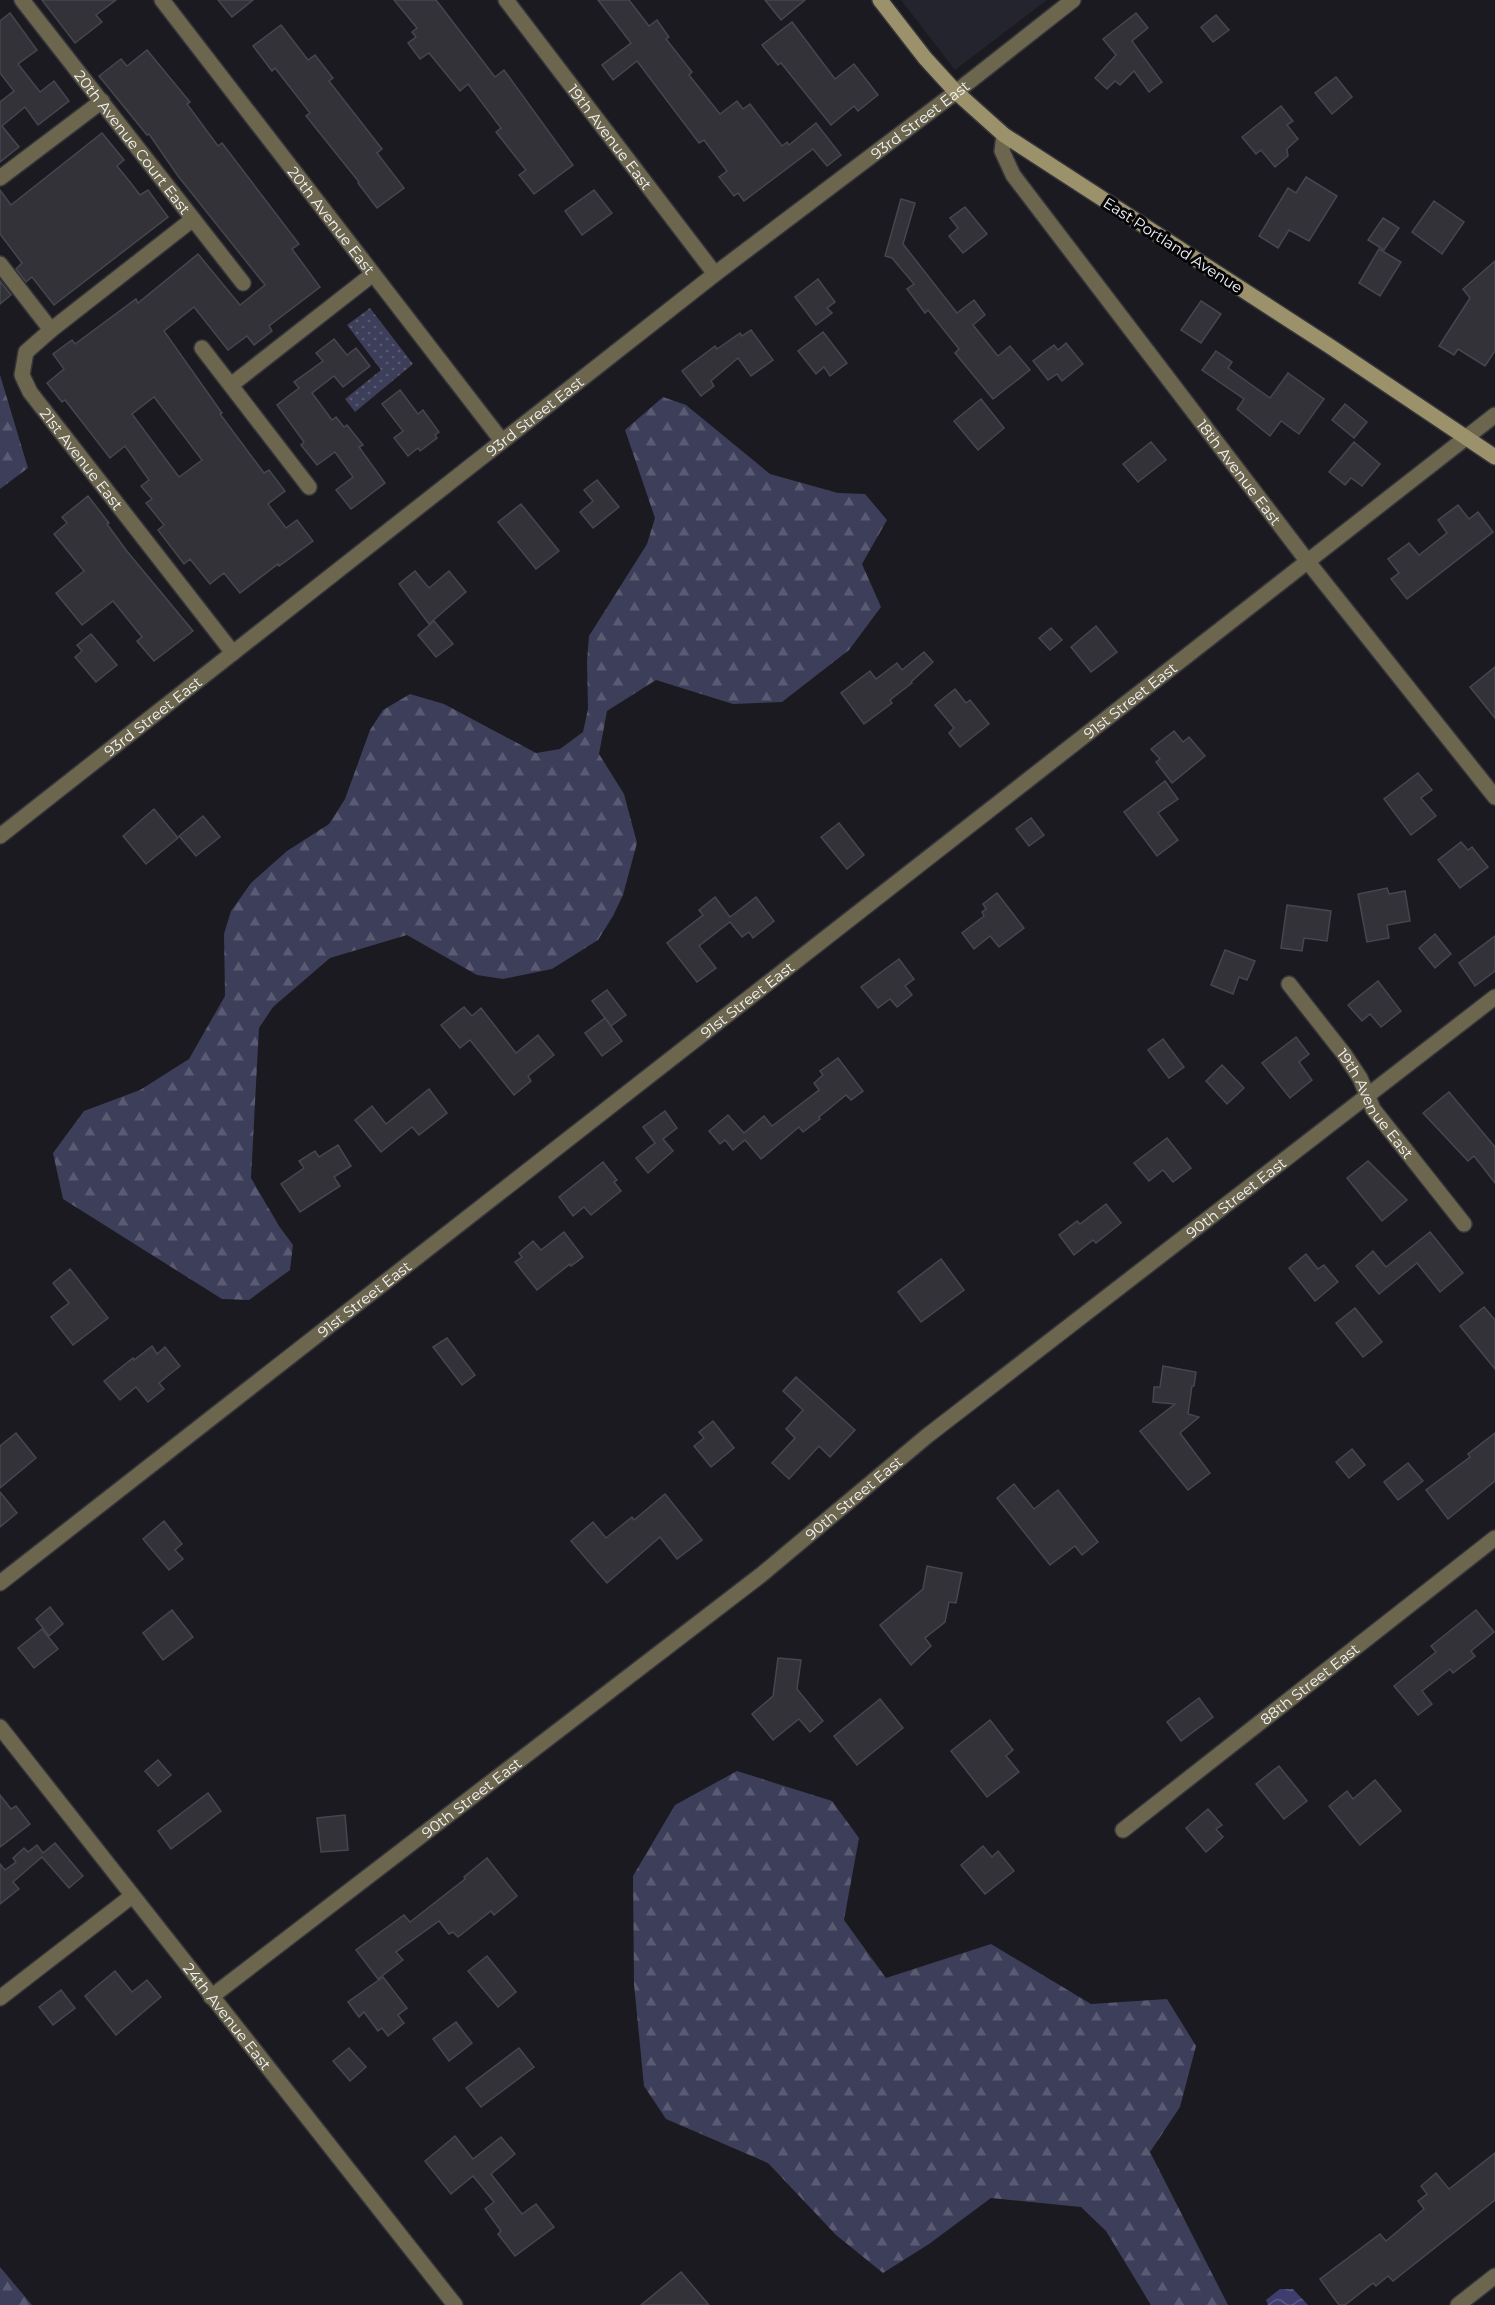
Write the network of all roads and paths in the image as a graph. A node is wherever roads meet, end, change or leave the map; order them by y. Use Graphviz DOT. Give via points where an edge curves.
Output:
graph roads {
  1 [pos="22,0"];
  2 [pos="162,0"];
  3 [pos="506,0"];
  4 [pos="880,0"];
  5 [pos="1073,0"];
  6 [pos="956,92"];
  7 [pos="102,101"];
  8 [pos="1004,135"];
  9 [pos="0,178"];
  10 [pos="193,219"];
  11 [pos="0,264"];
  12 [pos="715,273"];
  13 [pos="373,274"];
  14 [pos="243,283"];
  15 [pos="51,330"];
  16 [pos="202,348"];
  17 [pos="231,385"];
  18 [pos="1495,415"];
  19 [pos="1466,438"];
  20 [pos="502,441"];
  21 [pos="1495,457"];
  22 [pos="309,487"];
  23 [pos="1308,562"];
  24 [pos="233,653"];
  25 [pos="1495,797"];
  26 [pos="0,836"];
  27 [pos="1288,984"];
  28 [pos="1495,997"];
  29 [pos="1368,1095"];
  30 [pos="1464,1224"];
  31 [pos="1495,1538"];
  32 [pos="0,1583"];
  33 [pos="0,1727"];
  34 [pos="1123,1830"];
  35 [pos="132,1896"];
  36 [pos="211,1997"];
  37 [pos="0,1998"];
  38 [pos="1495,2276"];
  39 [pos="455,2305"];
  40 [pos="1458,2305"];
  1 -- 7 [label="street, 20th Avenue Court East"];
  2 -- 13 [label="street, 20th Avenue East"];
  3 -- 12 [label="street, 19th Avenue East"];
  4 -- 6 [label="main road, East Portland Avenue"];
  5 -- 6 [label="street, 93rd Street East"];
  6 -- 8 [label="main road, East Portland Avenue"];
  6 -- 12 [label="street, 93rd Street East"];
  7 -- 9 [label="street"];
  7 -- 10 [label="street, 20th Avenue Court East"];
  8 -- 19 [label="main road, East Portland Avenue"];
  8 -- 23 [label="street, 18th Avenue East" via="1002,151 1013,175"];
  10 -- 14 [label="street, 20th Avenue Court East"];
  10 -- 15 [label="street, 21st Avenue East"];
  11 -- 15 [label="street"];
  12 -- 20 [label="street, 93rd Street East"];
  13 -- 17 [label="street"];
  13 -- 20 [label="street, 20th Avenue East"];
  15 -- 24 [label="street, 21st Avenue East" via="26,352 22,366 25,385"];
  16 -- 17 [label="street"];
  17 -- 22 [label="street"];
  18 -- 19 [label="street, 91st Street East"];
  19 -- 21 [label="main road, East Portland Avenue"];
  19 -- 23 [label="street, 91st Street East"];
  20 -- 24 [label="street, 93rd Street East"];
  23 -- 25 [label="street, 18th Avenue East"];
  23 -- 32 [label="street, 91st Street East"];
  24 -- 26 [label="street, 93rd Street East"];
  27 -- 29 [label="street, 19th Avenue East" via="1344,1053"];
  28 -- 29 [label="street, 90th Street East"];
  29 -- 30 [label="street, 19th Avenue East" via="1373,1109"];
  29 -- 36 [label="street, 90th Street East" via="927,1436 761,1575"];
  31 -- 34 [label="street, 88th Street East"];
  33 -- 35 [label="street, 24th Avenue East"];
  35 -- 36 [label="street, 24th Avenue East"];
  35 -- 37 [label="street"];
  36 -- 39 [label="street, 24th Avenue East"];
  38 -- 40 [label="street"];
}
